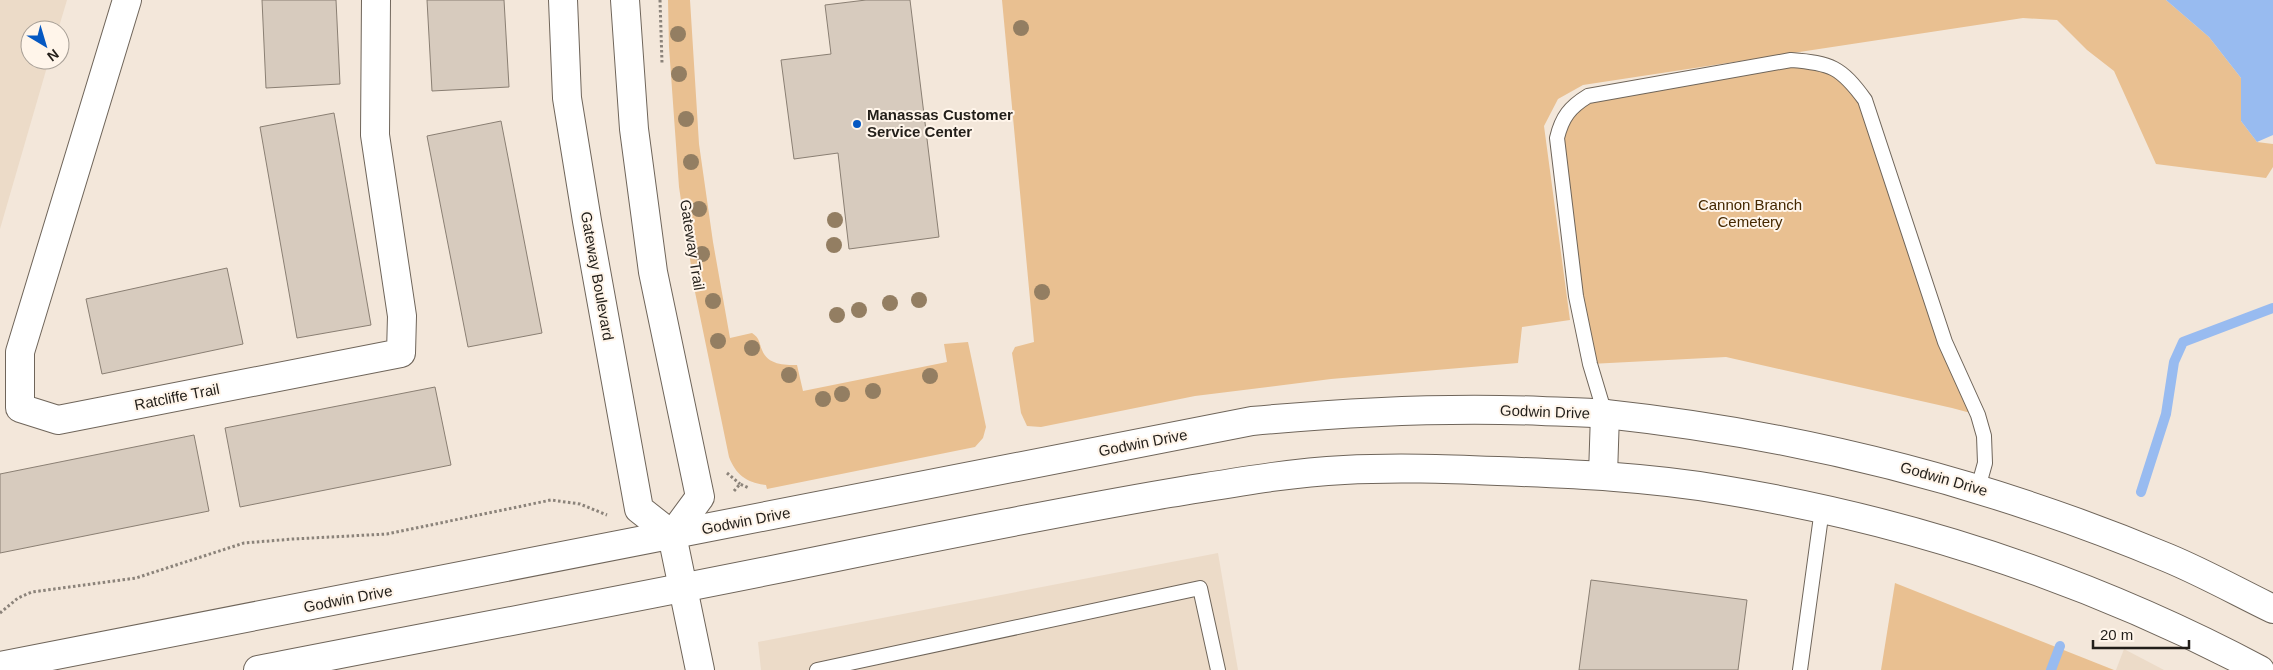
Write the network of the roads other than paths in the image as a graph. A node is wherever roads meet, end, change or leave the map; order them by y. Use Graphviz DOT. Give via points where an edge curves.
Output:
graph roads {
  1 [pos="127,0"];
  2 [pos="376,0"];
  3 [pos="563,0"];
  4 [pos="625,0"];
  5 [pos="1605,414"];
  6 [pos="1603,475"];
  7 [pos="1978,488"];
  8 [pos="1822,509"];
  9 [pos="672,535"];
  10 [pos="683,588"];
  11 [pos="2273,608"];
  12 [pos="0,666"];
  13 [pos="258,670"];
  14 [pos="700,670"];
  15 [pos="817,670"];
  16 [pos="1218,670"];
  17 [pos="1800,670"];
  18 [pos="2260,670"];
  1 -- 2 [label="street, Ratcliffe Trail" via="20,352 20,408 58,420 402,353 402,316 375,135"];
  3 -- 9 [label="street, Gateway Boulevard" via="567,98 639,509"];
  4 -- 9 [label="street" via="634,129 653,272 700,497"];
  5 -- 6 [label="street"];
  5 -- 7 [label="street, Godwin Drive" via="1795,442 1911,468"];
  5 -- 7 [label="lane" via="1590,364 1576,296 1557,138 1561,122 1572,106 1588,96 1791,60 1815,62 1836,68 1850,79 1865,100 1945,342 1984,436 1985,463"];
  5 -- 9 [label="street, Godwin Drive" via="1501,409 1350,412 1252,421"];
  6 -- 8 [label="street" via="1722,489"];
  6 -- 10 [label="street" via="1410,468 1339,470 1253,480 1057,512"];
  7 -- 11 [label="street, Godwin Drive" via="2169,558"];
  8 -- 17 [label="lane"];
  8 -- 18 [label="street" via="1956,544 2093,591 2201,639"];
  9 -- 10 [label="street"];
  9 -- 12 [label="street, Godwin Drive"];
  10 -- 13 [label="street"];
  10 -- 14 [label="street"];
  15 -- 16 [label="lane" via="1200,588"];
}
